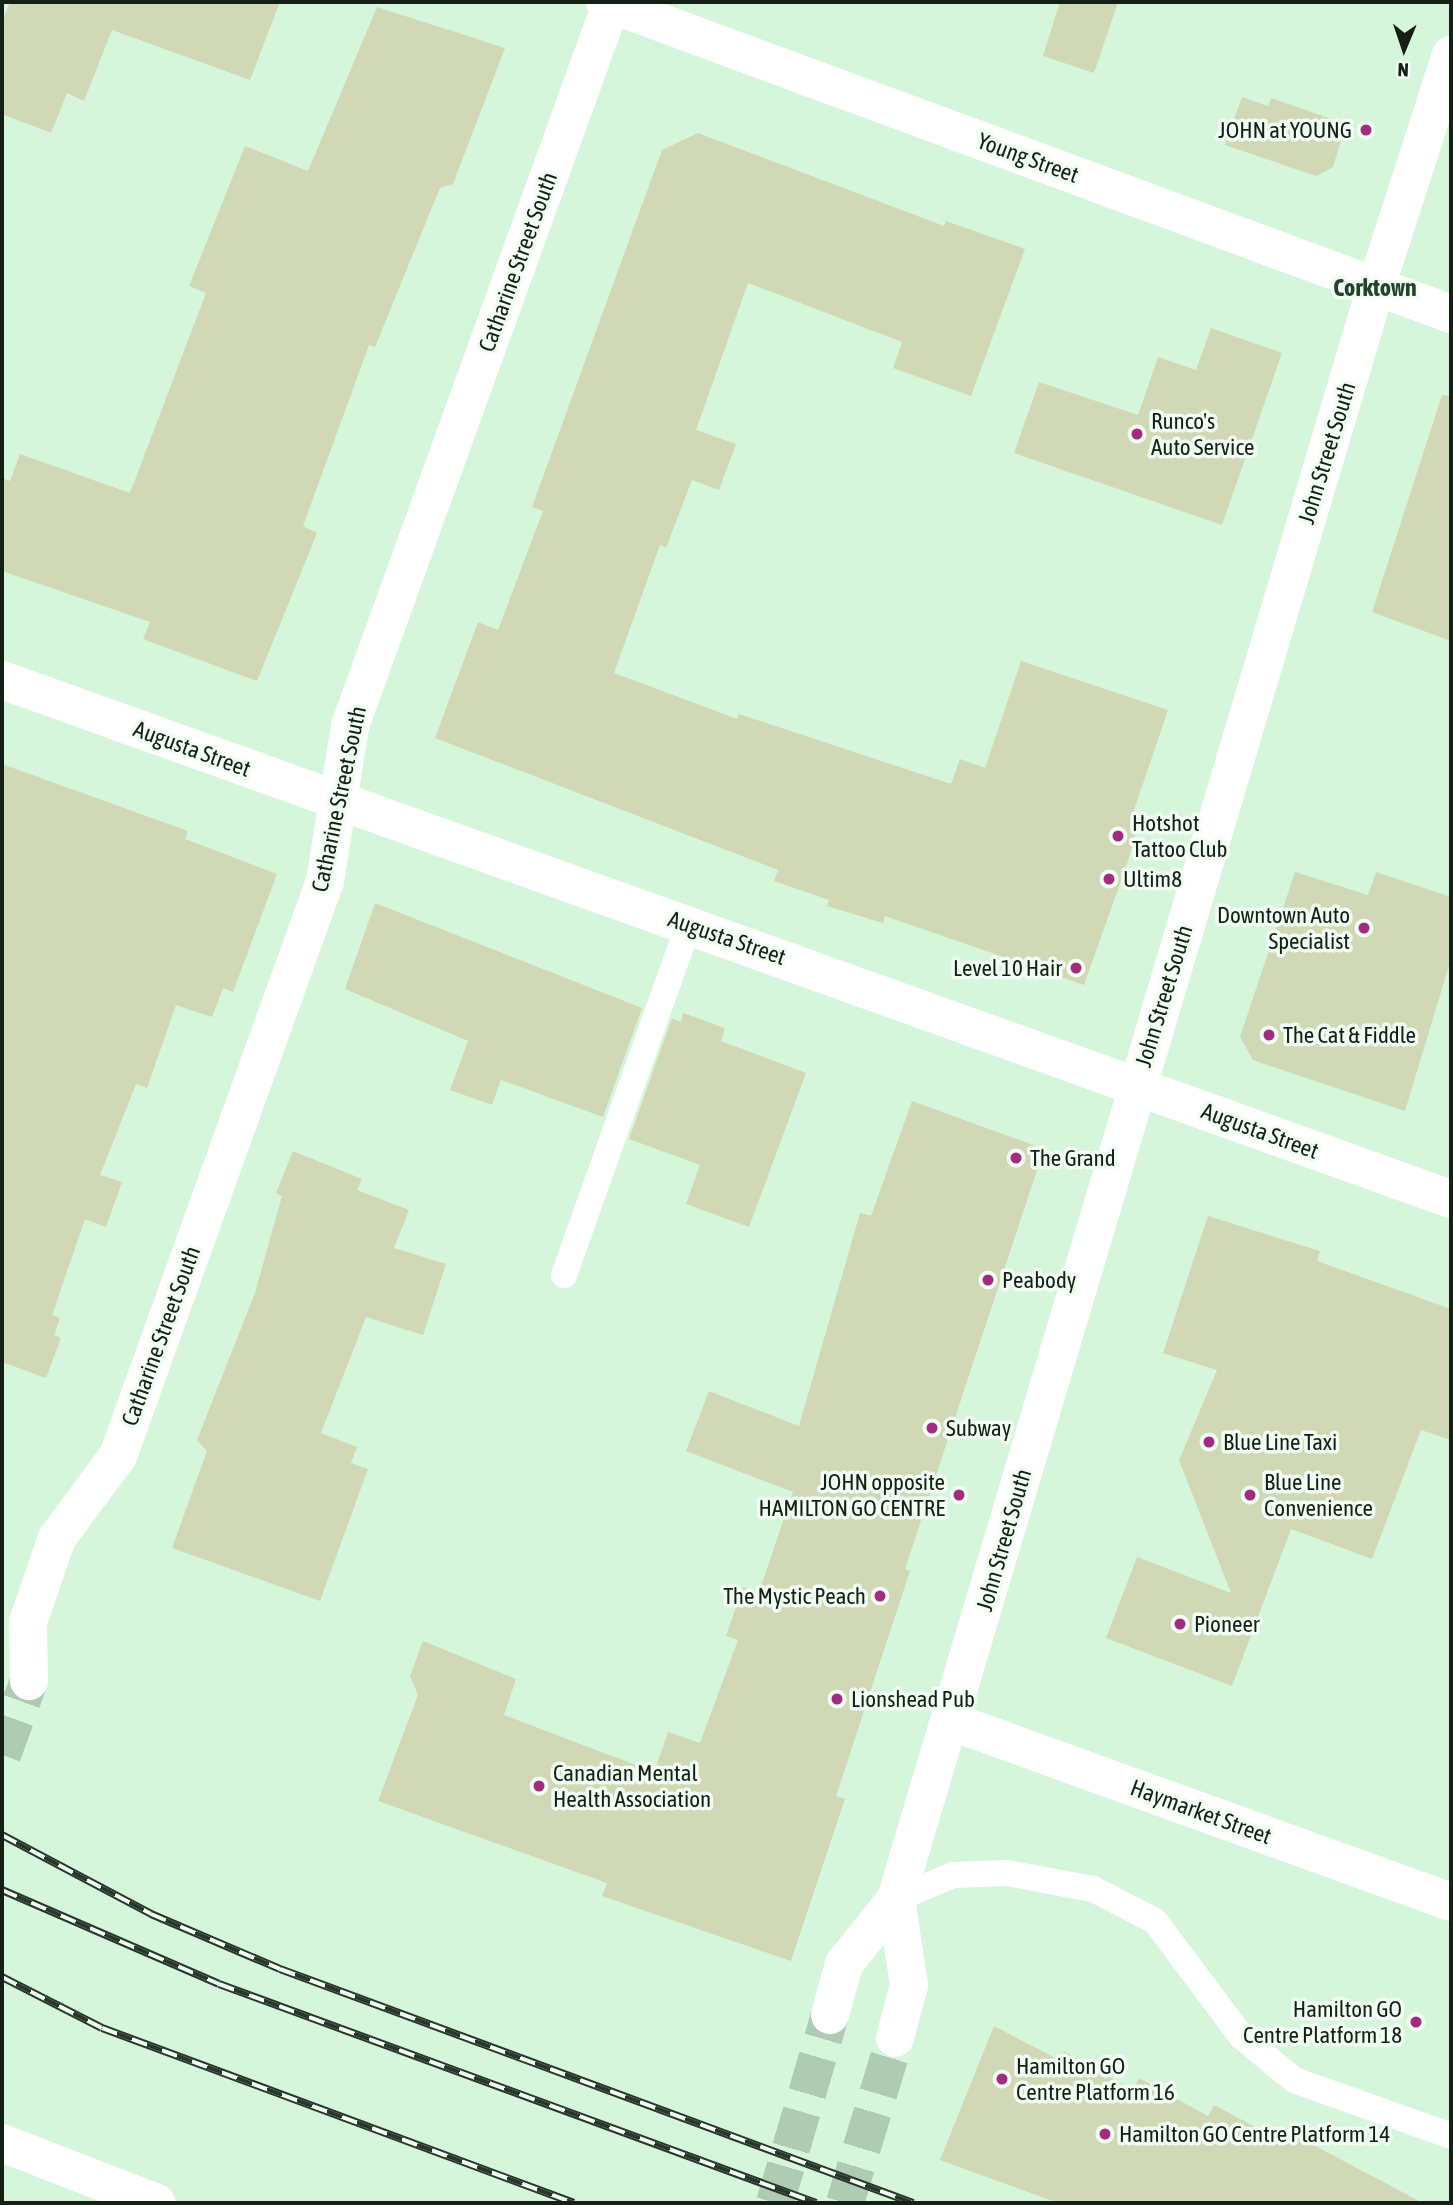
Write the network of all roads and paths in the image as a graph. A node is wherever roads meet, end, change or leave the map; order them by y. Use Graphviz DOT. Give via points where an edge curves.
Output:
graph roads {
  1 [pos="610,3"];
  2 [pos="1451,55"];
  3 [pos="1376,287"];
  4 [pos="1451,314"];
  5 [pos="2,680"];
  6 [pos="337,802"];
  7 [pos="689,924"];
  8 [pos="1137,1087"];
  9 [pos="1451,1199"];
  10 [pos="564,1275"];
  11 [pos="15,1633"];
  12 [pos="29,1681"];
  13 [pos="950,1721"];
  14 [pos="896,1899"];
  15 [pos="1451,1902"];
  16 [pos="830,2015"];
  17 [pos="895,2038"];
  18 [pos="1451,2136"];
  19 [pos="2,2143"];
  20 [pos="157,2203"];
  1 -- 3 [label="street, Young Street"];
  1 -- 6 [label="street, Catharine Street South" via="350,726"];
  2 -- 3 [label="street, John Street South"];
  3 -- 4 [label="street, Young Street"];
  3 -- 8 [label="street, John Street South"];
  5 -- 6 [label="street, Augusta Street"];
  6 -- 7 [label="street, Augusta Street"];
  6 -- 11 [label="street, Catharine Street South" via="325,881 118,1456 57,1538"];
  7 -- 8 [label="street, Augusta Street"];
  7 -- 10 [label="lane"];
  8 -- 9 [label="street, Augusta Street"];
  8 -- 13 [label="street, John Street South"];
  11 -- 12 [label="street, Catharine Street South"];
  13 -- 14 [label="street, John Street South"];
  13 -- 15 [label="street, Haymarket Street"];
  14 -- 16 [label="street, John Street South" via="845,1964"];
  14 -- 17 [label="street, John Street South" via="909,1985"];
  14 -- 18 [label="lane" via="953,1875 1007,1873 1093,1889 1155,1921 1241,2036 1294,2080"];
  19 -- 20 [label="street"];
}
